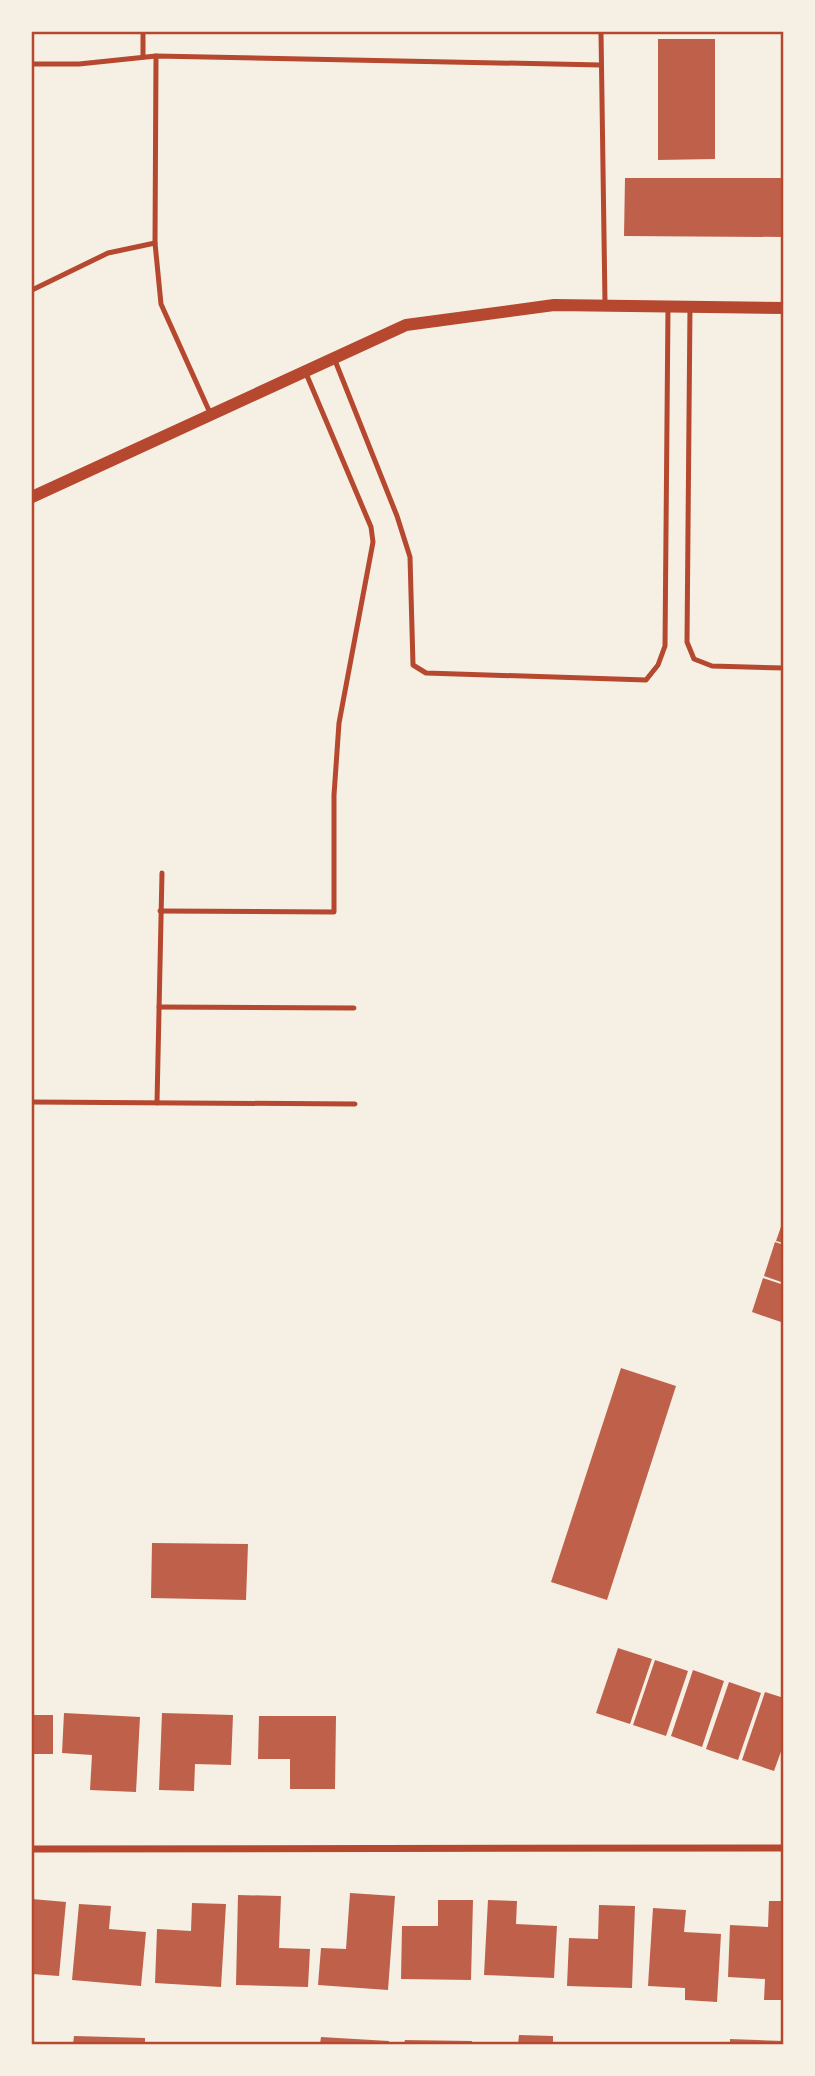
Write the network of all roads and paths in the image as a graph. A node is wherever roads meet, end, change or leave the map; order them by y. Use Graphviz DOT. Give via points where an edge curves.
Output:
graph roads {
  1 [pos="143,32"];
  2 [pos="601,32"];
  3 [pos="156,56"];
  4 [pos="144,57"];
  5 [pos="32,64"];
  6 [pos="601,65"];
  7 [pos="155,243"];
  8 [pos="32,290"];
  9 [pos="690,306"];
  10 [pos="605,307"];
  11 [pos="668,307"];
  12 [pos="783,308"];
  13 [pos="334,358"];
  14 [pos="305,371"];
  15 [pos="211,415"];
  16 [pos="32,497"];
  17 [pos="783,668"];
  18 [pos="162,873"];
  19 [pos="160,911"];
  20 [pos="159,1007"];
  21 [pos="354,1008"];
  22 [pos="32,1102"];
  23 [pos="157,1103"];
  24 [pos="355,1104"];
  25 [pos="783,1848"];
  26 [pos="32,1849"];
  1 -- 4 [label="lane"];
  2 -- 6 [label="lane"];
  3 -- 4 [label="lane"];
  3 -- 6 [label="lane"];
  3 -- 7 [label="lane"];
  4 -- 5 [label="lane"];
  6 -- 10 [label="lane"];
  7 -- 8 [label="lane" via="108,253"];
  7 -- 15 [label="lane" via="161,304"];
  9 -- 11 [label="street"];
  9 -- 12 [label="street"];
  9 -- 17 [label="lane" via="687,642 694,659 712,666"];
  10 -- 11 [label="street"];
  10 -- 13 [label="street" via="554,305 406,325"];
  11 -- 13 [label="lane" via="665,646 646,680 426,673 413,665 410,557"];
  13 -- 14 [label="street"];
  14 -- 15 [label="street"];
  14 -- 19 [label="lane" via="371,527 373,542 339,723 334,912"];
  15 -- 16 [label="street"];
  18 -- 19 [label="lane"];
  19 -- 20 [label="lane"];
  20 -- 21 [label="lane"];
  20 -- 23 [label="lane"];
  22 -- 23 [label="lane"];
  23 -- 24 [label="lane"];
  25 -- 26 [label="street"];
}
